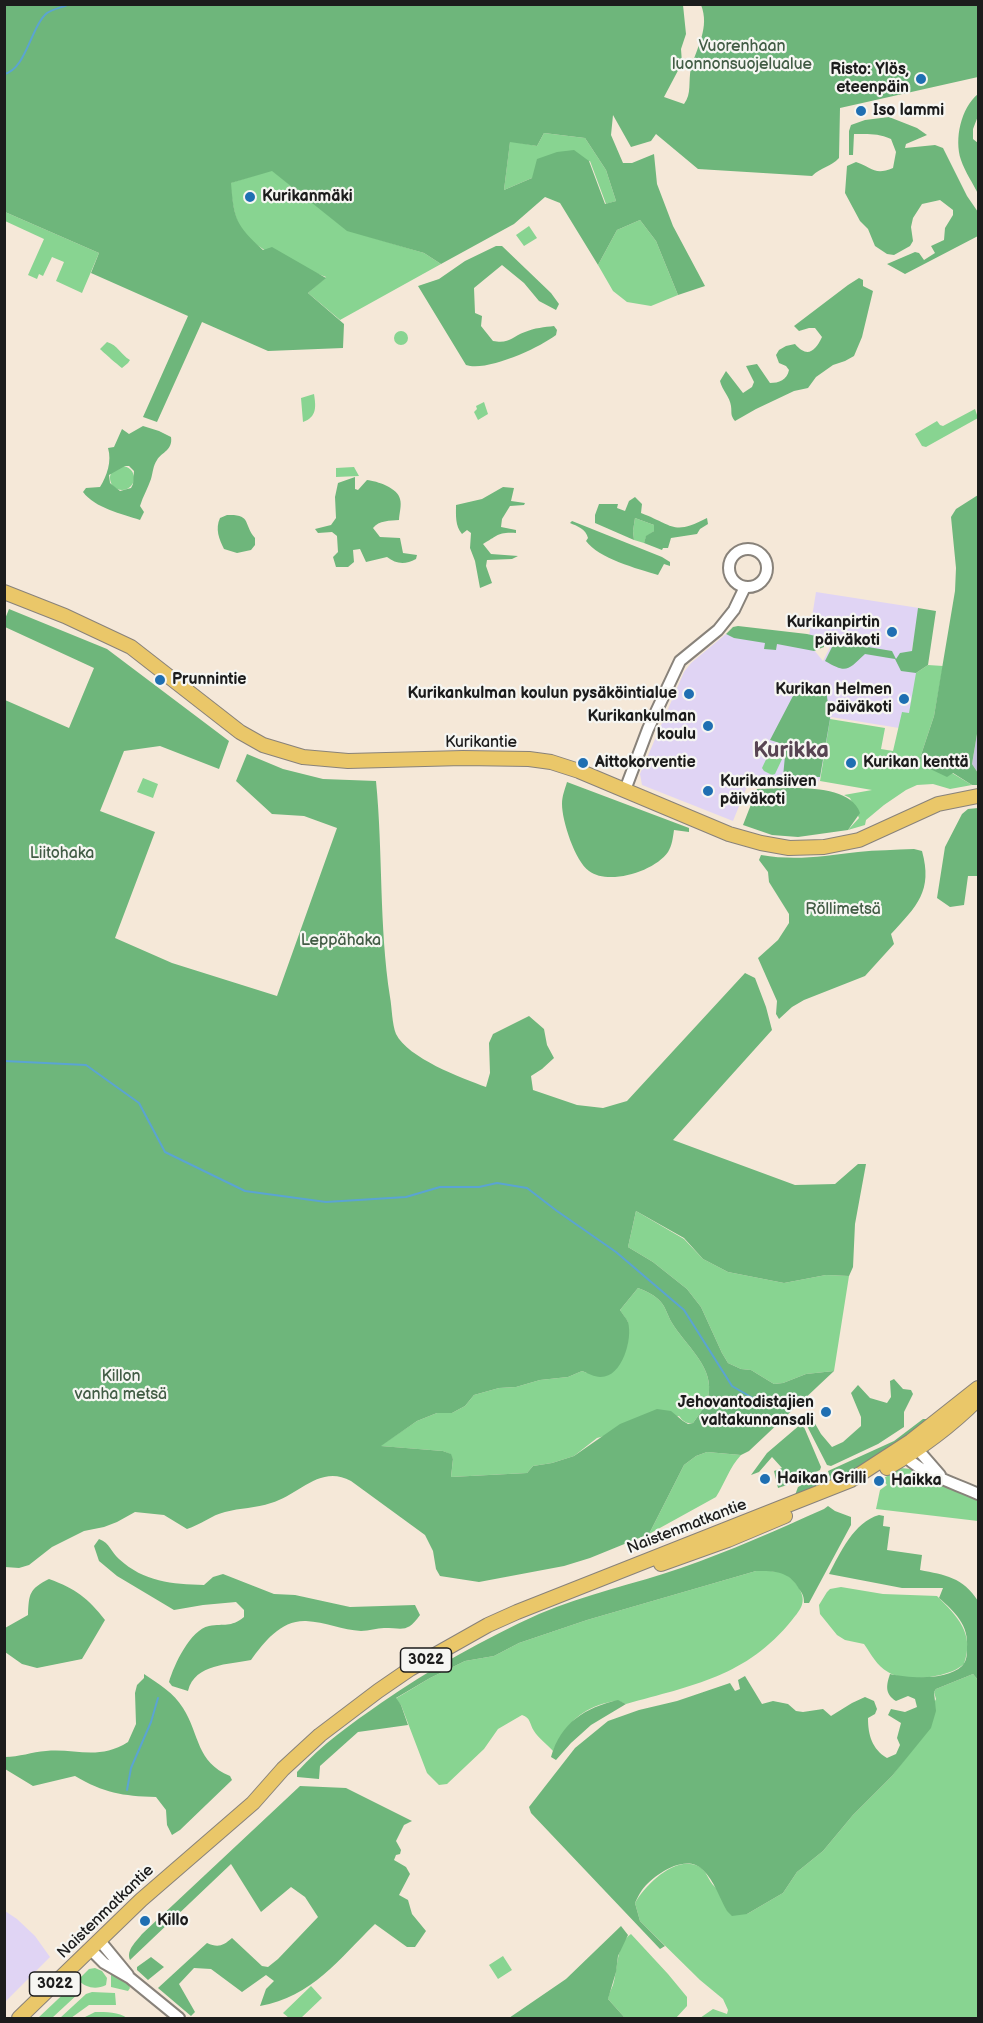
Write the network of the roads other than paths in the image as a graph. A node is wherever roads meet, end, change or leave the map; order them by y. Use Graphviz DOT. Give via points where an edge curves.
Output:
graph roads {
  1 [pos="745,587"];
  2 [pos="4,592"];
  3 [pos="625,790"];
  4 [pos="978,796"];
  5 [pos="978,1388"];
  6 [pos="978,1399"];
  7 [pos="909,1449"];
  8 [pos="978,1494"];
  9 [pos="98,1948"];
  10 [pos="19,2019"];
  11 [pos="31,2019"];
  12 [pos="179,2019"];
  1 -- 3 [label="street" via="718,630 680,662"];
  2 -- 3 [label="main road, Kurikantie" via="131,647 240,732 278,750 303,757 348,761 529,759 573,769"];
  3 -- 4 [label="main road, Kurikantie" via="729,834 801,849 859,840 938,804"];
  5 -- 7 [label="main road, Naistenmatkantie / 3022"];
  6 -- 7 [label="main road, Naistenmatkantie / 3022" via="963,1414"];
  7 -- 8 [label="street" via="924,1471"];
  7 -- 9 [label="main road, Naistenmatkantie / 3022" via="828,1490 488,1625 430,1657 346,1714 262,1785 161,1892"];
  9 -- 10 [label="main road, Naistenmatkantie / 3022"];
  9 -- 11 [label="main road, Naistenmatkantie / 3022"];
  9 -- 12 [label="street" via="104,1963 130,1978"];
}
